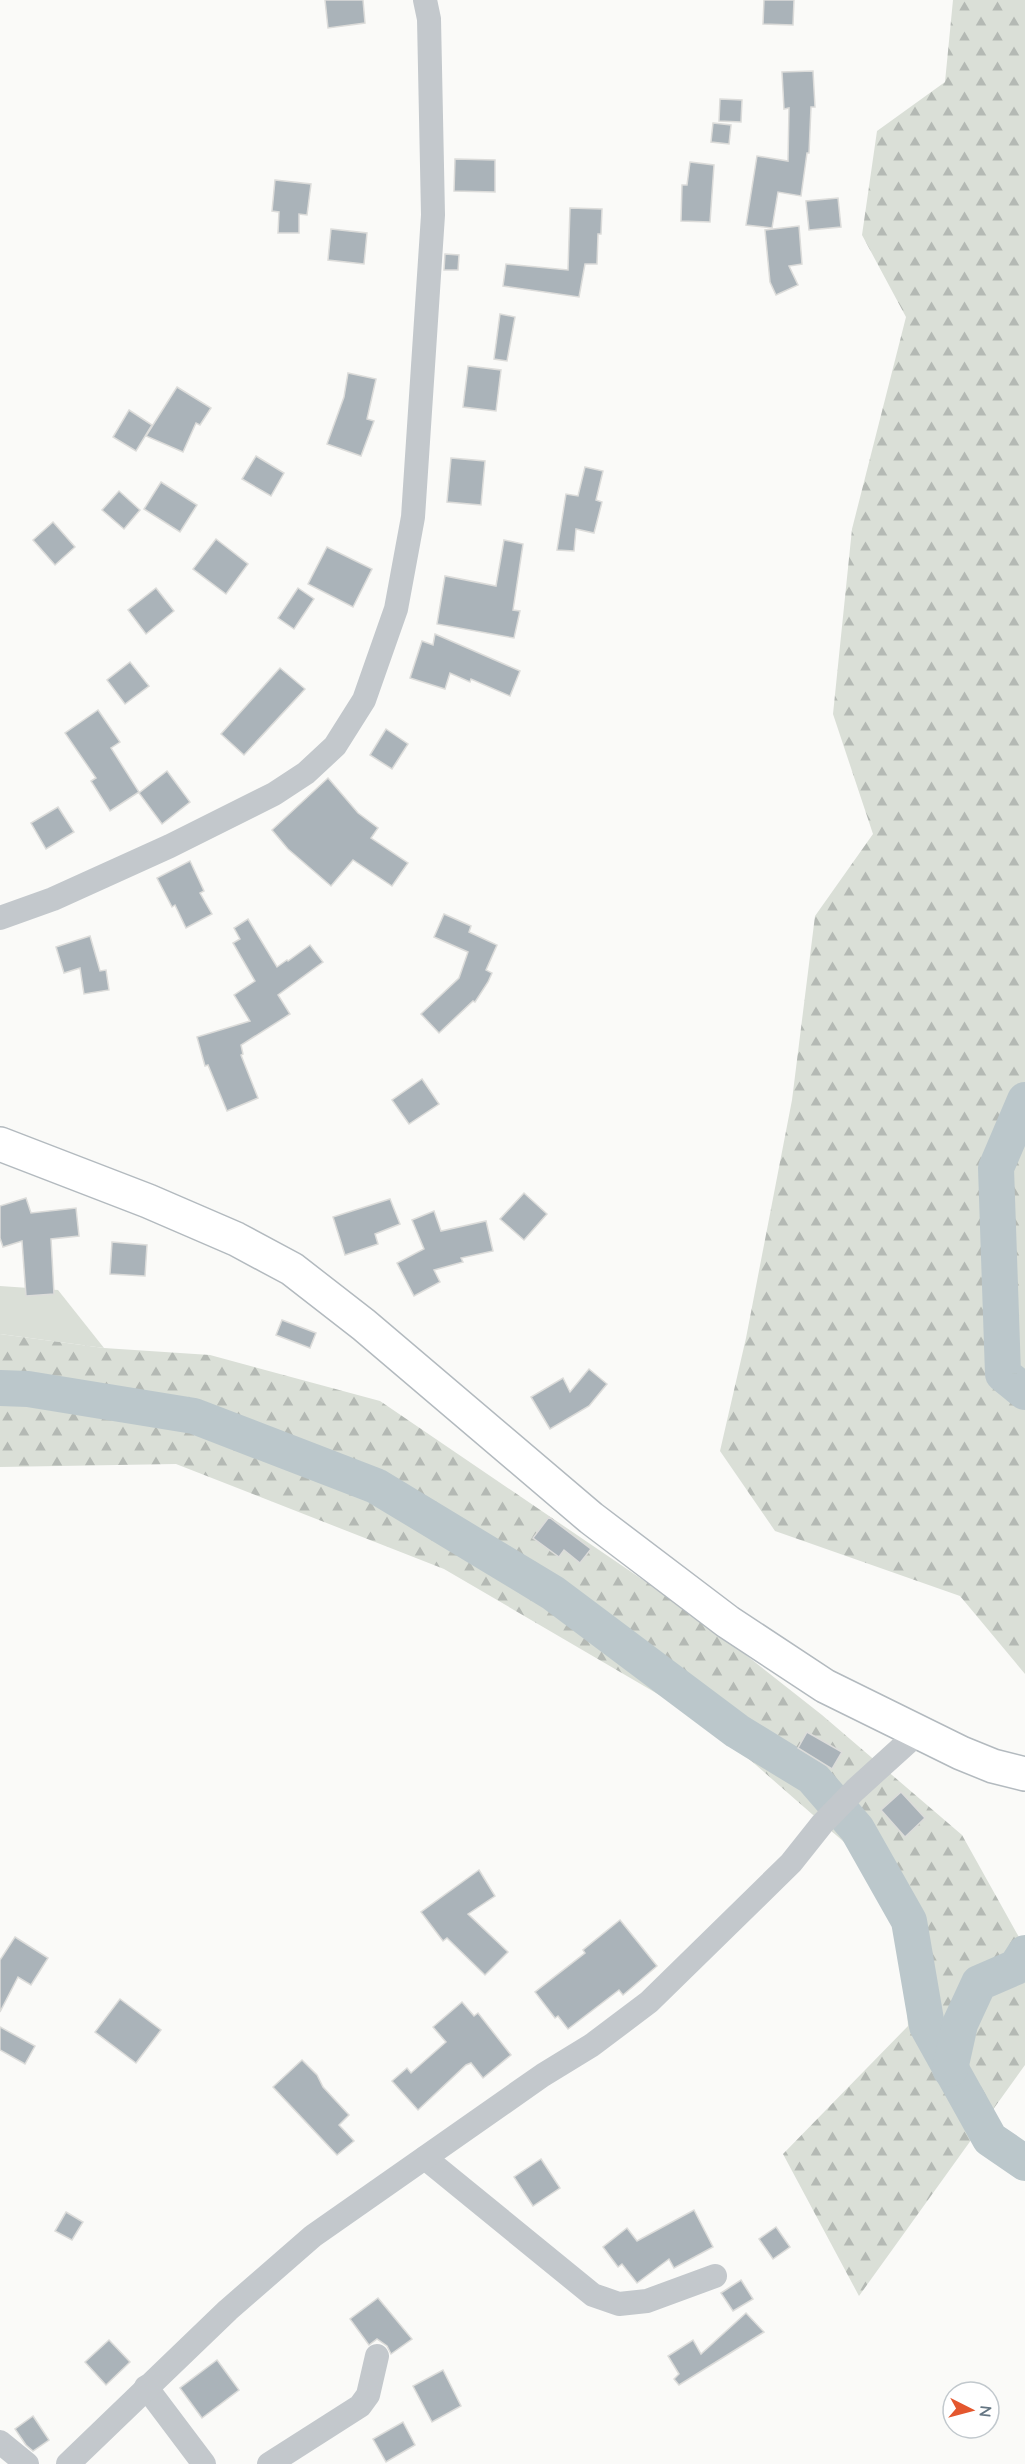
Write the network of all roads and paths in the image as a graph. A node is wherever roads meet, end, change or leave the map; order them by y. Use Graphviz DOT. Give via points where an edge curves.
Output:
graph roads {
  1 [pos="425,0"];
  2 [pos="0,918"];
  3 [pos="0,1144"];
  4 [pos="919,1732"];
  5 [pos="1025,1774"];
  6 [pos="425,2158"];
  7 [pos="715,2276"];
  8 [pos="377,2356"];
  9 [pos="146,2387"];
  10 [pos="0,2442"];
  11 [pos="27,2464"];
  12 [pos="68,2464"];
  13 [pos="204,2464"];
  14 [pos="269,2464"];
  1 -- 2 [label="street" via="433,215 413,517 396,609 364,700 335,746 306,773 274,794 127,866"];
  3 -- 4 [label="main road" via="148,1201 236,1239 292,1269 364,1325 591,1518 728,1622 825,1686"];
  4 -- 5 [label="main road" via="993,1766"];
  4 -- 6 [label="street" via="855,1790 791,1863 649,2002"];
  6 -- 7 [label="street" via="592,2295 619,2304 647,2301"];
  6 -- 9 [label="street" via="313,2236"];
  8 -- 14 [label="street" via="368,2395 360,2406"];
  9 -- 12 [label="street"];
  9 -- 13 [label="street"];
  10 -- 11 [label="street"];
}
